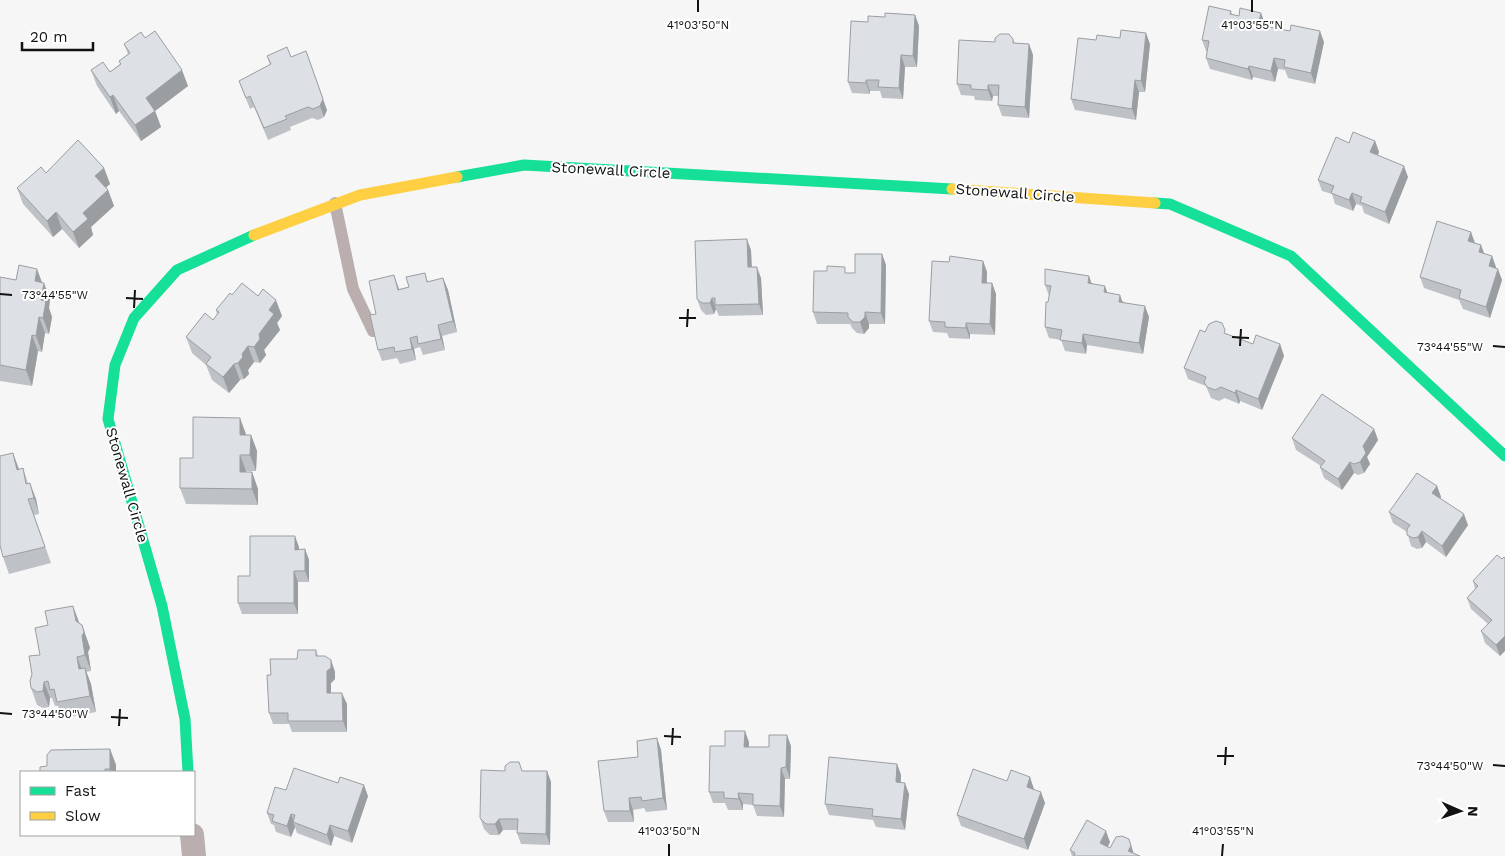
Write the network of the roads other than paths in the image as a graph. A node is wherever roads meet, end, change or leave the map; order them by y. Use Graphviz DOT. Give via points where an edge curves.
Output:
graph roads {
  1 [pos="335,203"];
  2 [pos="373,331"];
  3 [pos="1505,456"];
  4 [pos="188,771"];
  5 [pos="192,836"];
  6 [pos="194,856"];
  1 -- 2 [label="lane" via="353,289"];
  1 -- 3 [label="street, Stonewall Circle" via="360,195 524,165 883,184 1170,204 1291,256"];
  1 -- 4 [label="street, Stonewall Circle" via="230,244 177,270 134,318 115,365 108,419 162,606 185,719"];
  5 -- 6 [label="street"];
}
